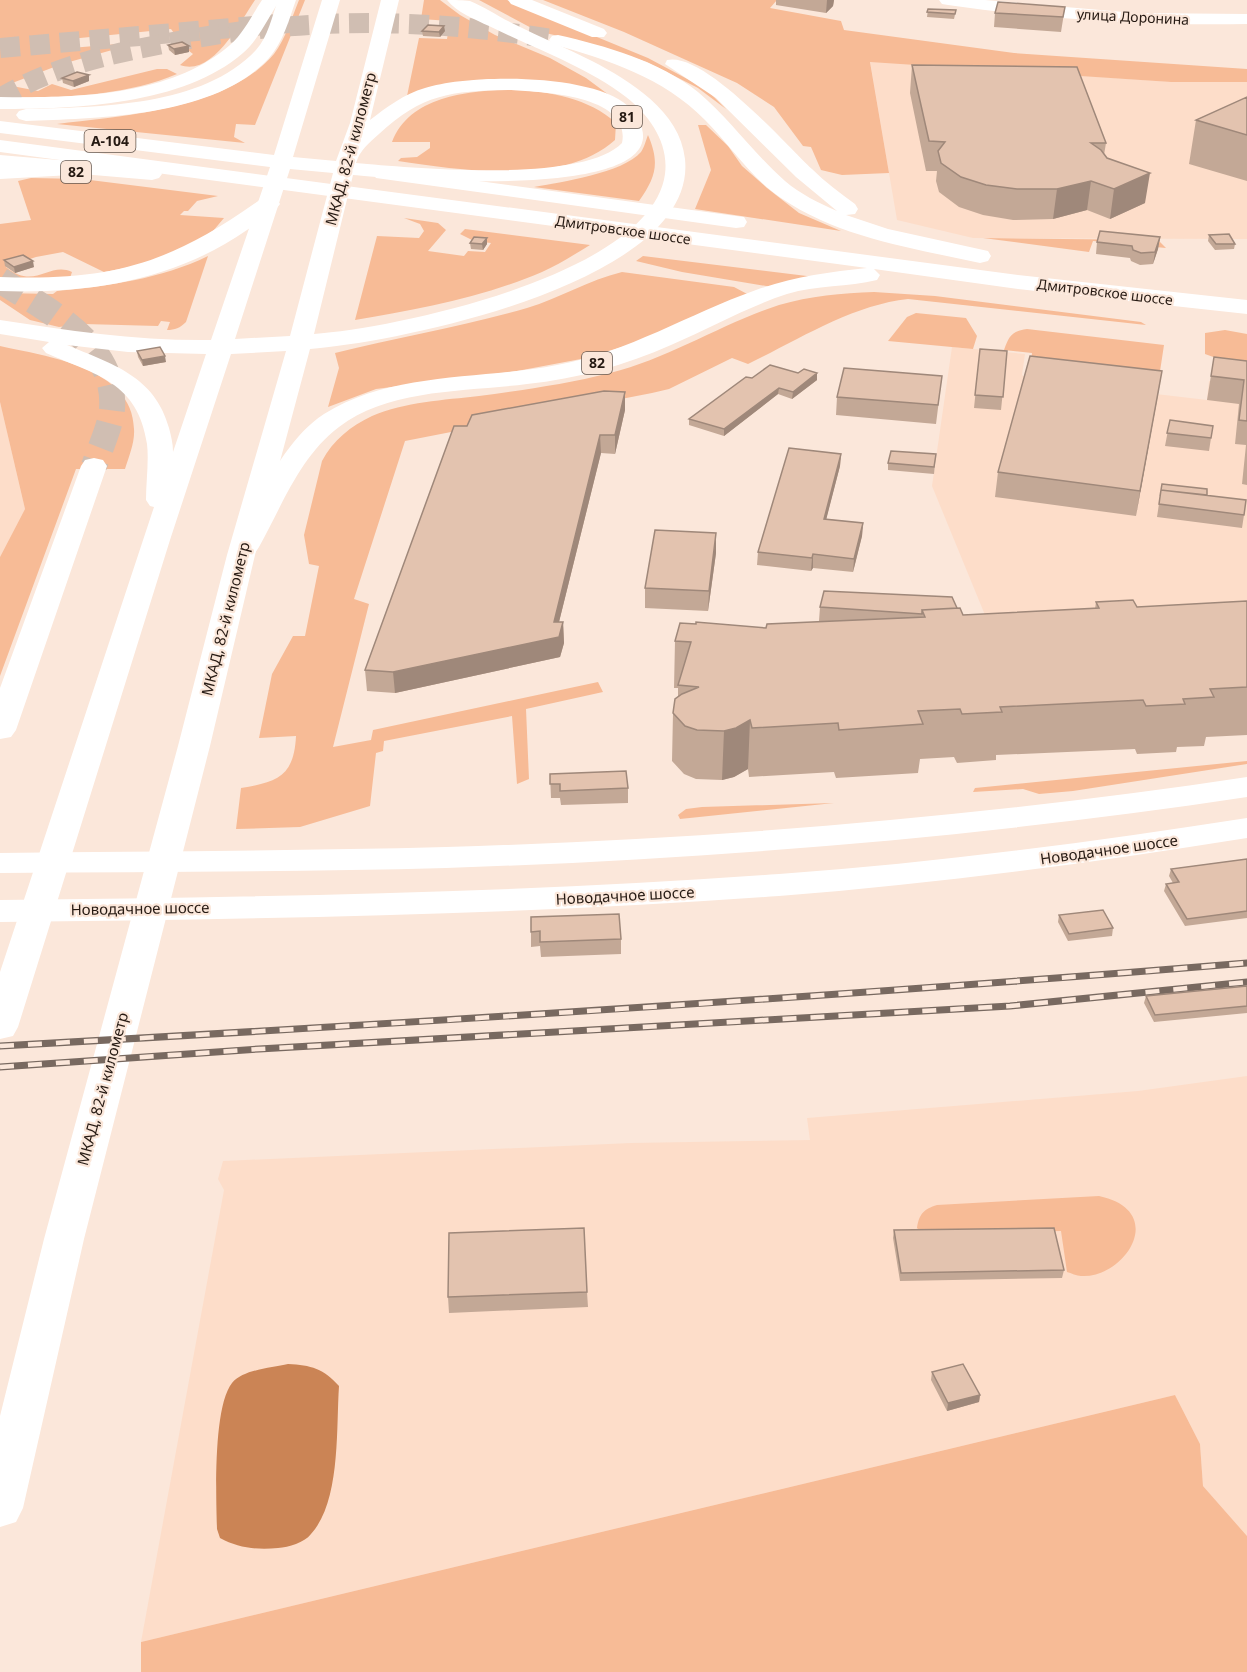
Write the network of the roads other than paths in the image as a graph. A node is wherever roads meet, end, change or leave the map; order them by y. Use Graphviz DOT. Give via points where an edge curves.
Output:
graph roads {
  1 [pos="271,0"];
  2 [pos="287,0"];
  3 [pos="331,0"];
  4 [pos="390,0"];
  5 [pos="456,0"];
  6 [pos="517,0"];
  7 [pos="948,0"];
  8 [pos="1247,20"];
  9 [pos="558,40"];
  10 [pos="0,103"];
  11 [pos="0,115"];
  12 [pos="0,127"];
  13 [pos="0,146"];
  14 [pos="349,152"];
  15 [pos="0,161"];
  16 [pos="360,171"];
  17 [pos="0,173"];
  18 [pos="152,174"];
  19 [pos="310,188"];
  20 [pos="269,204"];
  21 [pos="754,224"];
  22 [pos="812,232"];
  23 [pos="907,240"];
  24 [pos="980,256"];
  25 [pos="1018,282"];
  26 [pos="0,284"];
  27 [pos="1247,288"];
  28 [pos="1247,308"];
  29 [pos="0,329"];
  30 [pos="94,466"];
  31 [pos="159,532"];
  32 [pos="241,555"];
  33 [pos="0,730"];
  34 [pos="1247,787"];
  35 [pos="1247,828"];
  36 [pos="0,863"];
  37 [pos="0,911"];
  38 [pos="0,1027"];
  39 [pos="0,1508"];
  1 -- 10 [label="main road" via="238,48 217,64 184,78 93,99"];
  2 -- 11 [label="main road" via="272,43 260,57 235,76 205,91 125,108"];
  3 -- 20 [label="main road"];
  4 -- 14 [label="main road, МКАД, 82-й километр" via="360,123"];
  5 -- 29 [label="main road" via="513,33 596,70 645,103 658,117 676,156 676,177 668,201 649,225 621,248 586,270 544,287 445,319 326,340 244,347 168,347"];
  6 -- 23 [label="main road" via="666,61 714,86 835,201"];
  7 -- 8 [label="main road, улица Доронина" via="1045,12"];
  9 -- 23 [label="main road" via="654,73 682,89 730,133 771,181 797,199 837,219"];
  12 -- 16 [label="main road, Дмитровское шоссе / А-104"];
  13 -- 19 [label="main road, Дмитровское шоссе"];
  14 -- 16 [label="main road, 81" via="405,104 431,92 482,83 536,86 594,97 630,119 634,132 631,145 618,155 536,174"];
  14 -- 32 [label="main road, МКАД, 82-й километр"];
  15 -- 18 [label="main road"];
  16 -- 21 [label="main road, Дмитровское шоссе"];
  17 -- 18 [label="main road, 82"];
  18 -- 19 [label="main road"];
  19 -- 25 [label="main road, Дмитровское шоссе"];
  20 -- 26 [label="main road" via="208,245 141,272 68,284"];
  20 -- 31 [label="main road"];
  22 -- 24 [label="main road, Дмитровское шоссе"];
  23 -- 24 [label="main road"];
  24 -- 27 [label="main road, Дмитровское шоссе"];
  25 -- 28 [label="main road, Дмитровское шоссе"];
  25 -- 32 [label="main road, 82" via="873,275 783,288 745,301 647,348 600,363 513,380 388,396 359,405 332,420 309,440"];
  29 -- 31 [label="main road" via="76,356 114,374 140,393 152,413 160,445"];
  30 -- 33 [label="main road"];
  31 -- 38 [label="main road"];
  32 -- 39 [label="main road, МКАД, 82-й километр" via="64,1239"];
  34 -- 36 [label="main road" via="980,824 660,848 387,858"];
  35 -- 37 [label="main road, Новодачное шоссе" via="1009,865 708,892 439,904"];
}
